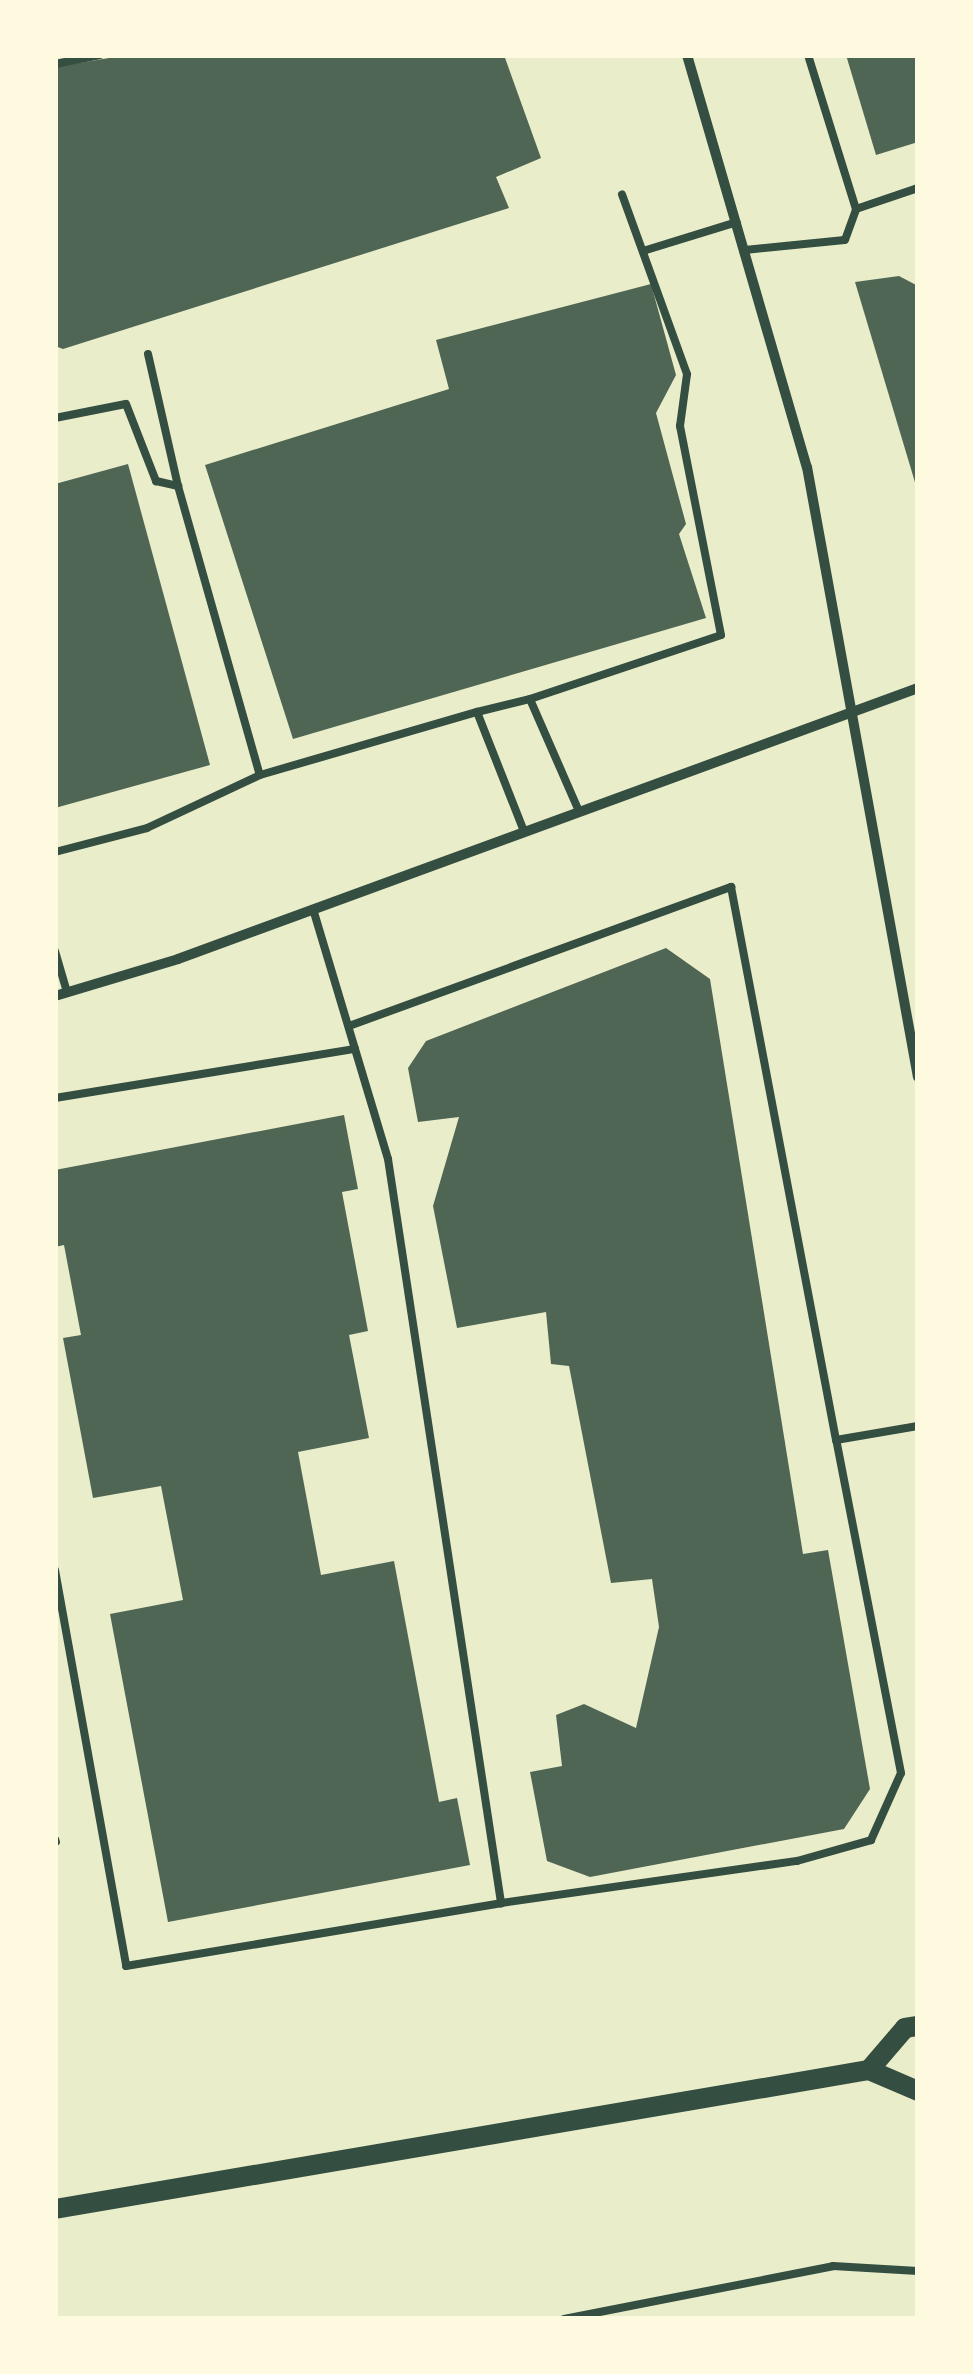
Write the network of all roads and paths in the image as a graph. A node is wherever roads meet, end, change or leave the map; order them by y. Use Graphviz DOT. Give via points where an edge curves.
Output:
graph roads {
  1 [pos="100,55"];
  2 [pos="687,55"];
  3 [pos="808,55"];
  4 [pos="55,64"];
  5 [pos="918,188"];
  6 [pos="622,194"];
  7 [pos="856,209"];
  8 [pos="737,222"];
  9 [pos="745,250"];
  10 [pos="643,251"];
  11 [pos="148,354"];
  12 [pos="55,418"];
  13 [pos="178,486"];
  14 [pos="918,688"];
  15 [pos="530,699"];
  16 [pos="478,712"];
  17 [pos="848,713"];
  18 [pos="260,775"];
  19 [pos="578,809"];
  20 [pos="523,830"];
  21 [pos="55,852"];
  22 [pos="313,908"];
  23 [pos="55,950"];
  24 [pos="61,994"];
  25 [pos="348,1026"];
  26 [pos="355,1048"];
  27 [pos="918,1076"];
  28 [pos="55,1098"];
  29 [pos="918,1426"];
  30 [pos="836,1440"];
  31 [pos="55,1570"];
  32 [pos="501,1903"];
  33 [pos="918,2026"];
  34 [pos="869,2070"];
  35 [pos="918,2090"];
  36 [pos="55,2209"];
  37 [pos="918,2272"];
  38 [pos="564,2319"];
  1 -- 4 [label="lane"];
  2 -- 8 [label="street"];
  3 -- 7 [label="lane"];
  5 -- 7 [label="lane"];
  6 -- 10 [label="lane"];
  7 -- 9 [label="lane" via="845,240"];
  8 -- 9 [label="street"];
  8 -- 10 [label="lane"];
  9 -- 17 [label="street" via="807,467"];
  10 -- 15 [label="lane" via="687,374 680,426 720,635"];
  11 -- 13 [label="lane"];
  12 -- 13 [label="lane" via="126,404 156,481"];
  13 -- 18 [label="lane"];
  14 -- 17 [label="street"];
  15 -- 16 [label="lane"];
  15 -- 19 [label="lane"];
  16 -- 18 [label="lane"];
  16 -- 20 [label="lane"];
  17 -- 19 [label="street"];
  17 -- 27 [label="street"];
  18 -- 21 [label="lane" via="147,828"];
  19 -- 20 [label="street"];
  20 -- 22 [label="street"];
  22 -- 24 [label="street"];
  22 -- 25 [label="lane"];
  23 -- 24 [label="lane"];
  25 -- 26 [label="lane"];
  25 -- 30 [label="lane" via="731,887"];
  26 -- 28 [label="lane"];
  26 -- 32 [label="lane" via="388,1159"];
  29 -- 30 [label="lane"];
  30 -- 32 [label="lane" via="901,1773 871,1840 797,1861"];
  31 -- 32 [label="lane" via="126,1966"];
  33 -- 34 [label="main road" via="906,2028"];
  34 -- 35 [label="main road"];
  34 -- 36 [label="main road"];
  37 -- 38 [label="lane" via="833,2266"];
}
